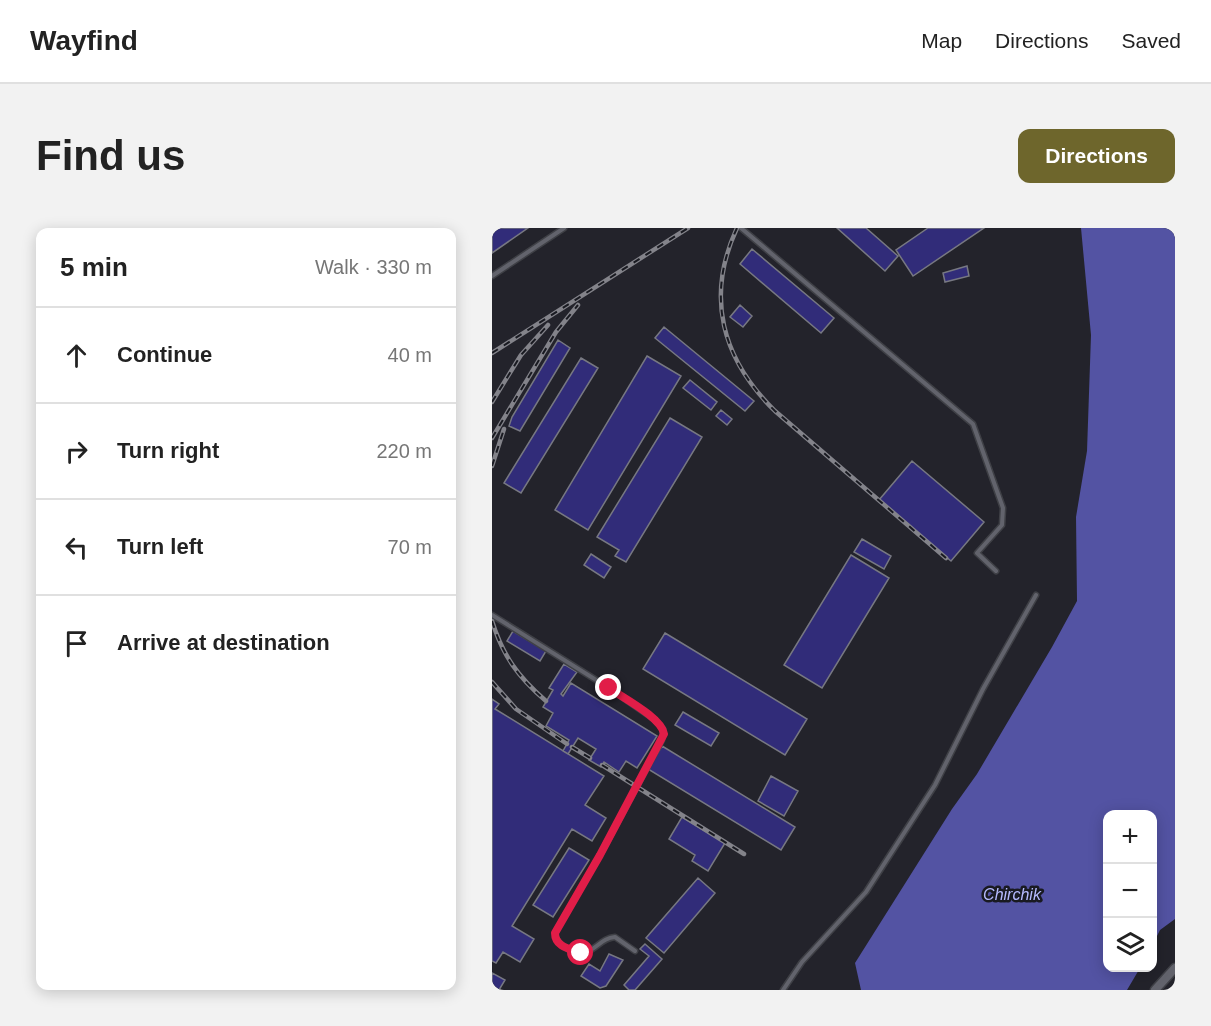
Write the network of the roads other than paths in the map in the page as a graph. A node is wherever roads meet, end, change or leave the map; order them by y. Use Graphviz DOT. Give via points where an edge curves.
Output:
graph roads {
  1 [pos="564,228"];
  2 [pos="741,228"];
  3 [pos="492,276"];
  4 [pos="996,571"];
  5 [pos="1036,595"];
  6 [pos="492,615"];
  7 [pos="635,951"];
  8 [pos="1175,968"];
  9 [pos="783,990"];
  10 [pos="1155,990"];
  1 -- 3 [label="lane"];
  2 -- 4 [label="lane" via="973,424 1004,508 1002,525 977,553"];
  5 -- 9 [label="lane" via="935,785 866,892 802,962"];
  6 -- 7 [label="lane" via="609,688 663,729 652,759 555,933 558,943 581,953 615,937"];
  8 -- 10 [label="street"];
}
